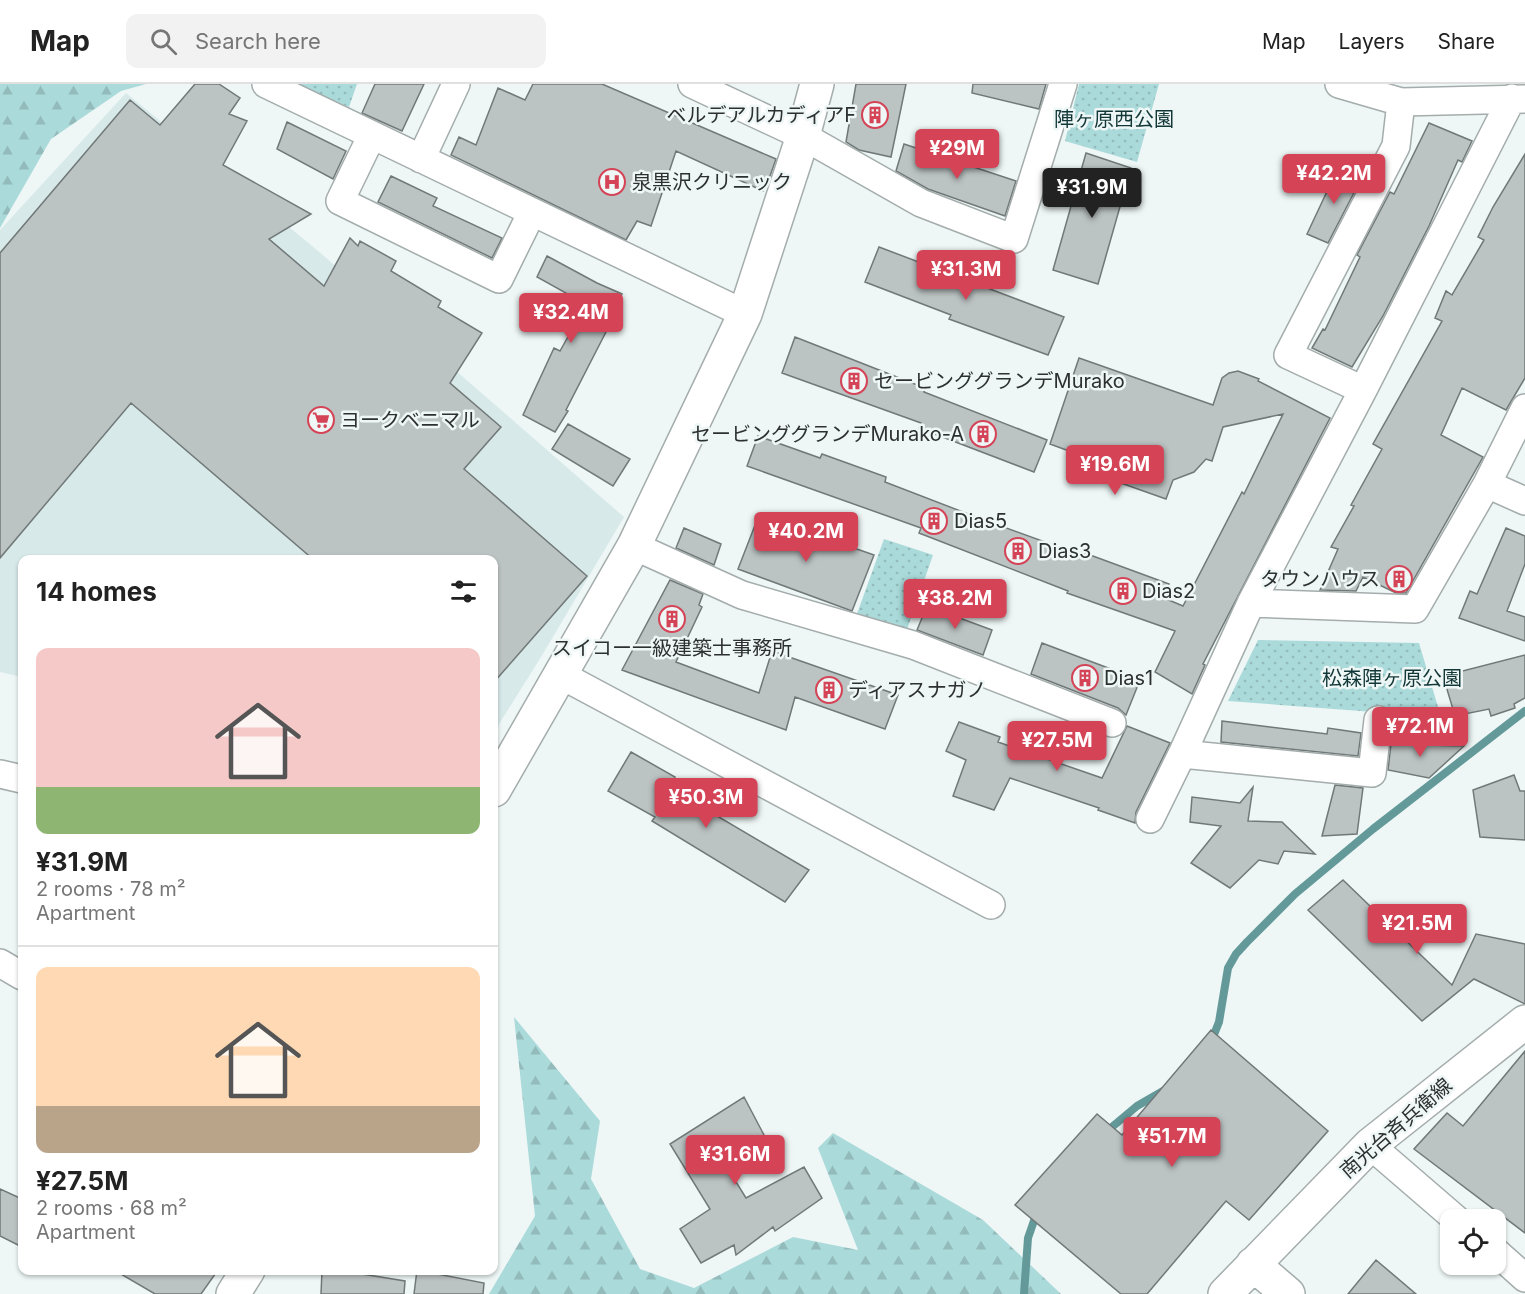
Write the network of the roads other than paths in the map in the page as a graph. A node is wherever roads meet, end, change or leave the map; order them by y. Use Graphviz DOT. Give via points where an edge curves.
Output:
graph roads {
  1 [pos="266,84"];
  2 [pos="456,84"];
  3 [pos="692,84"];
  4 [pos="817,84"];
  5 [pos="1063,84"];
  6 [pos="1339,84"];
  7 [pos="1519,99"];
  8 [pos="1401,102"];
  9 [pos="372,135"];
  10 [pos="803,136"];
  11 [pos="421,159"];
  12 [pos="532,212"];
  13 [pos="745,314"];
  14 [pos="1363,390"];
  15 [pos="1525,408"];
  16 [pos="1487,484"];
  17 [pos="1525,501"];
  18 [pos="634,546"];
  19 [pos="1251,603"];
  20 [pos="561,675"];
  21 [pos="1378,720"];
  22 [pos="1112,723"];
  23 [pos="1182,754"];
  24 [pos="0,774"];
  25 [pos="18,778"];
  26 [pos="498,783"];
  27 [pos="1149,819"];
  28 [pos="991,905"];
  29 [pos="0,963"];
  30 [pos="18,974"];
  31 [pos="1525,1022"];
  32 [pos="1370,1145"];
  33 [pos="1444,1209"];
  34 [pos="1506,1261"];
  35 [pos="1253,1264"];
  36 [pos="245,1275"];
  37 [pos="1525,1278"];
  38 [pos="233,1294"];
  39 [pos="1225,1294"];
  40 [pos="1288,1294"];
  1 -- 9 [label="street"];
  2 -- 11 [label="street"];
  3 -- 10 [label="street"];
  4 -- 10 [label="street"];
  5 -- 10 [label="street" via="1014,239 921,203"];
  6 -- 8 [label="street"];
  7 -- 8 [label="street"];
  7 -- 14 [label="street"];
  8 -- 14 [label="street" via="1396,146 1288,355"];
  9 -- 11 [label="street"];
  9 -- 12 [label="street" via="340,201 499,279"];
  10 -- 13 [label="street"];
  11 -- 12 [label="street"];
  12 -- 13 [label="street"];
  13 -- 18 [label="street"];
  14 -- 19 [label="street"];
  15 -- 16 [label="street"];
  16 -- 17 [label="street"];
  16 -- 19 [label="street" via="1415,609"];
  18 -- 20 [label="street"];
  18 -- 22 [label="street" via="742,595 913,645"];
  19 -- 23 [label="street"];
  20 -- 26 [label="street"];
  20 -- 28 [label="street"];
  21 -- 23 [label="street" via="1372,773"];
  23 -- 27 [label="street"];
  24 -- 25 [label="street"];
  29 -- 30 [label="street"];
  31 -- 32 [label="street, 南光台斉兵衛線"];
  32 -- 33 [label="street"];
  32 -- 35 [label="street, 南光台斉兵衛線"];
  34 -- 37 [label="street"];
  35 -- 39 [label="street, 南光台斉兵衛線"];
  35 -- 40 [label="street"];
  36 -- 38 [label="street"];
}
